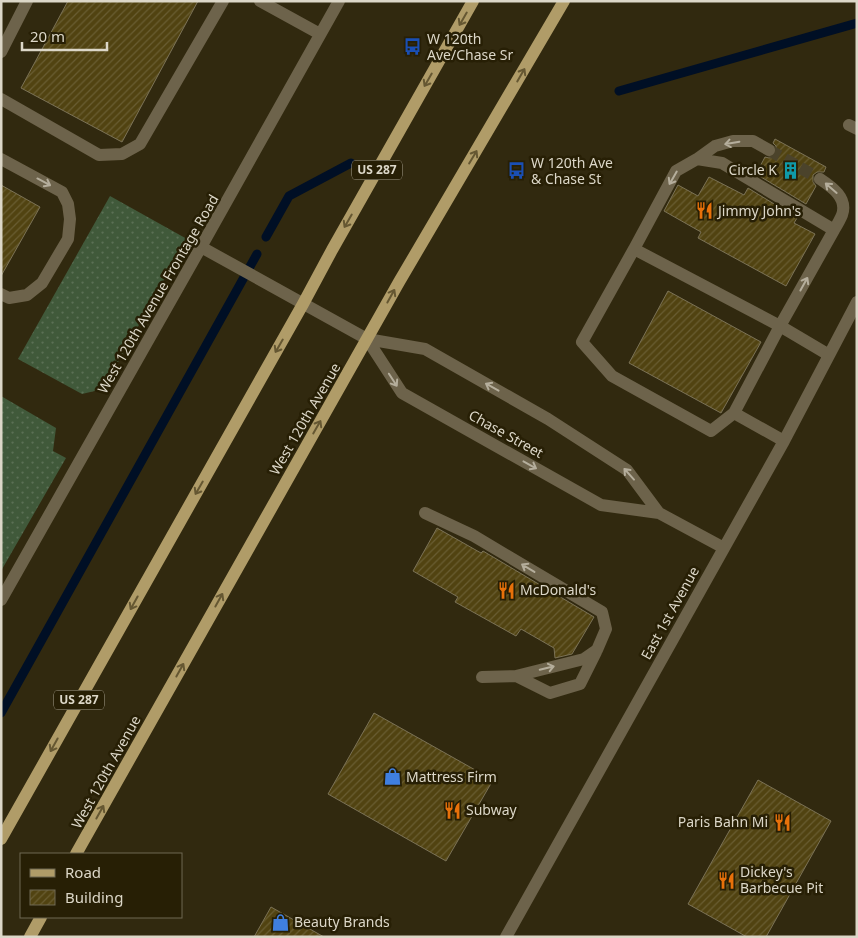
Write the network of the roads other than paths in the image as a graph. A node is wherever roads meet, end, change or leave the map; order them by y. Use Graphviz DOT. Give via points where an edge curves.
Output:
graph roads {
  1 [pos="27,1"];
  2 [pos="223,1"];
  3 [pos="260,1"];
  4 [pos="339,1"];
  5 [pos="473,1"];
  6 [pos="564,1"];
  7 [pos="320,34"];
  8 [pos="1,52"];
  9 [pos="1,99"];
  10 [pos="769,150"];
  11 [pos="1,159"];
  12 [pos="697,159"];
  13 [pos="820,179"];
  14 [pos="834,230"];
  15 [pos="201,247"];
  16 [pos="634,248"];
  17 [pos="1,294"];
  18 [pos="857,302"];
  19 [pos="303,304"];
  20 [pos="780,326"];
  21 [pos="367,339"];
  22 [pos="828,355"];
  23 [pos="734,413"];
  24 [pos="784,441"];
  25 [pos="659,512"];
  26 [pos="425,513"];
  27 [pos="724,548"];
  28 [pos="1,600"];
  29 [pos="597,650"];
  30 [pos="516,676"];
  31 [pos="482,677"];
  32 [pos="1,839"];
  33 [pos="77,853"];
  34 [pos="40,918"];
  35 [pos="30,937"];
  36 [pos="506,937"];
  1 -- 8 [label="street"];
  2 -- 9 [label="street" via="140,144 122,154 99,155"];
  3 -- 7 [label="street"];
  4 -- 7 [label="street, West 120th Avenue Frontage Road"];
  5 -- 19 [label="main road, US 287, one-way"];
  21 -- 6 [label="main road, West 120th Avenue, one-way"];
  7 -- 15 [label="street, West 120th Avenue Frontage Road"];
  10 -- 12 [label="street, one-way" via="753,141 733,142 715,146"];
  11 -- 17 [label="street, one-way" via="62,192 70,219 68,239 42,283 27,295 10,298"];
  12 -- 14 [label="street" via="722,163"];
  12 -- 16 [label="street, one-way" via="676,171"];
  14 -- 13 [label="street, one-way" via="843,214 843,202 835,190"];
  20 -- 14 [label="street, one-way"];
  15 -- 19 [label="street, Chase Street"];
  15 -- 28 [label="street, West 120th Avenue Frontage Road"];
  16 -- 20 [label="street"];
  16 -- 23 [label="street" via="582,342 612,376 711,431"];
  18 -- 22 [label="street, East 1st Avenue"];
  19 -- 21 [label="street, Chase Street"];
  19 -- 32 [label="main road, US 287, one-way"];
  20 -- 22 [label="street"];
  20 -- 23 [label="street"];
  25 -- 21 [label="street, Chase Street, one-way" via="627,470 548,419 425,349"];
  21 -- 25 [label="street, Chase Street, one-way" via="402,393 601,505"];
  33 -- 21 [label="main road, West 120th Avenue, one-way"];
  22 -- 24 [label="street, East 1st Avenue"];
  23 -- 24 [label="street"];
  24 -- 27 [label="street, East 1st Avenue"];
  25 -- 27 [label="street, Chase Street"];
  29 -- 26 [label="street, one-way" via="606,629 602,612 474,536"];
  27 -- 36 [label="street, East 1st Avenue"];
  30 -- 29 [label="street, one-way" via="584,659"];
  29 -- 30 [label="street" via="580,684 550,693"];
  30 -- 31 [label="street"];
  34 -- 35 [label="main road"];
}
